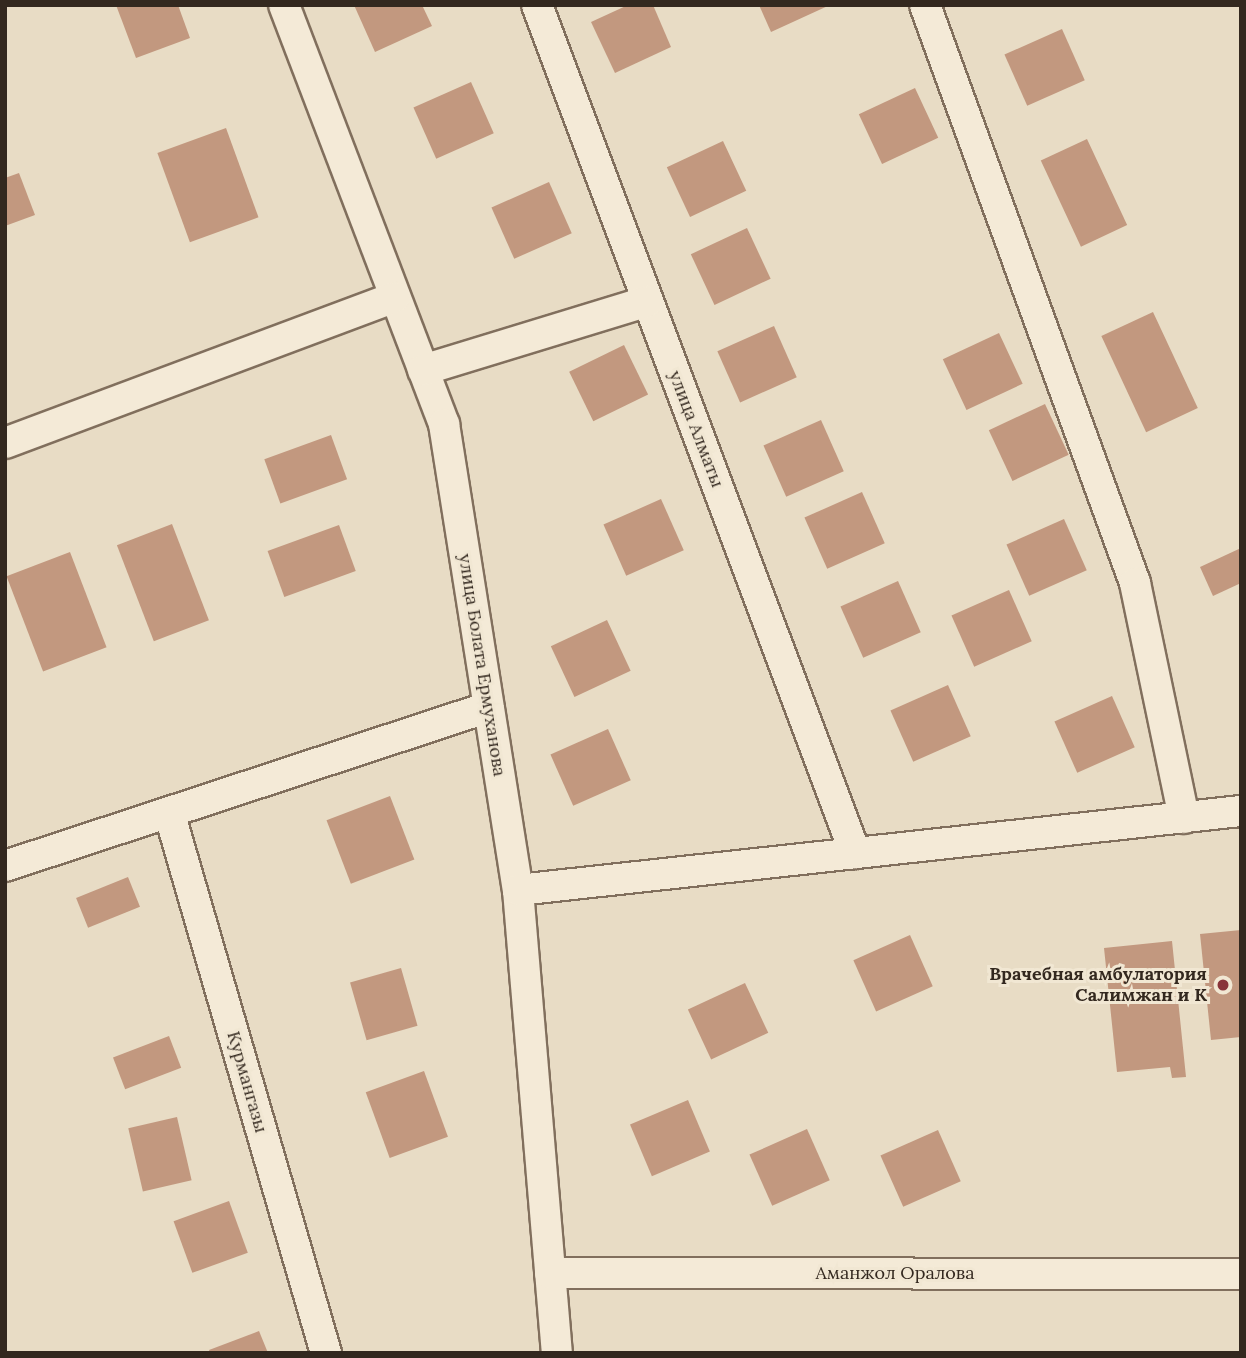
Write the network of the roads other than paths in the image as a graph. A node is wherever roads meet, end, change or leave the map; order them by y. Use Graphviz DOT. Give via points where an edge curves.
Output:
graph roads {
  1 [pos="284,5"];
  2 [pos="537,5"];
  3 [pos="925,5"];
  4 [pos="395,297"];
  5 [pos="648,301"];
  6 [pos="423,370"];
  7 [pos="5,443"];
  8 [pos="489,707"];
  9 [pos="1241,811"];
  10 [pos="169,812"];
  11 [pos="1184,818"];
  12 [pos="855,853"];
  13 [pos="5,866"];
  14 [pos="518,890"];
  15 [pos="550,1273"];
  16 [pos="1241,1274"];
  17 [pos="326,1353"];
  18 [pos="557,1353"];
  1 -- 4 [label="street, улица Болата Ермуханова"];
  2 -- 5 [label="street, улица Алматы"];
  3 -- 11 [label="street" via="1135,583"];
  4 -- 6 [label="street, улица Болата Ермуханова"];
  4 -- 7 [label="street"];
  5 -- 6 [label="street"];
  5 -- 12 [label="street, улица Алматы"];
  6 -- 8 [label="street, улица Болата Ермуханова" via="444,424"];
  8 -- 10 [label="street"];
  8 -- 14 [label="street, улица Болата Ермуханова"];
  9 -- 11 [label="street"];
  10 -- 13 [label="street"];
  10 -- 17 [label="street, Курмангазы"];
  11 -- 12 [label="street"];
  12 -- 14 [label="street"];
  14 -- 15 [label="street, улица Болата Ермуханова"];
  15 -- 16 [label="street, Аманжол Оралова"];
  15 -- 18 [label="street, улица Болата Ермуханова"];
}
